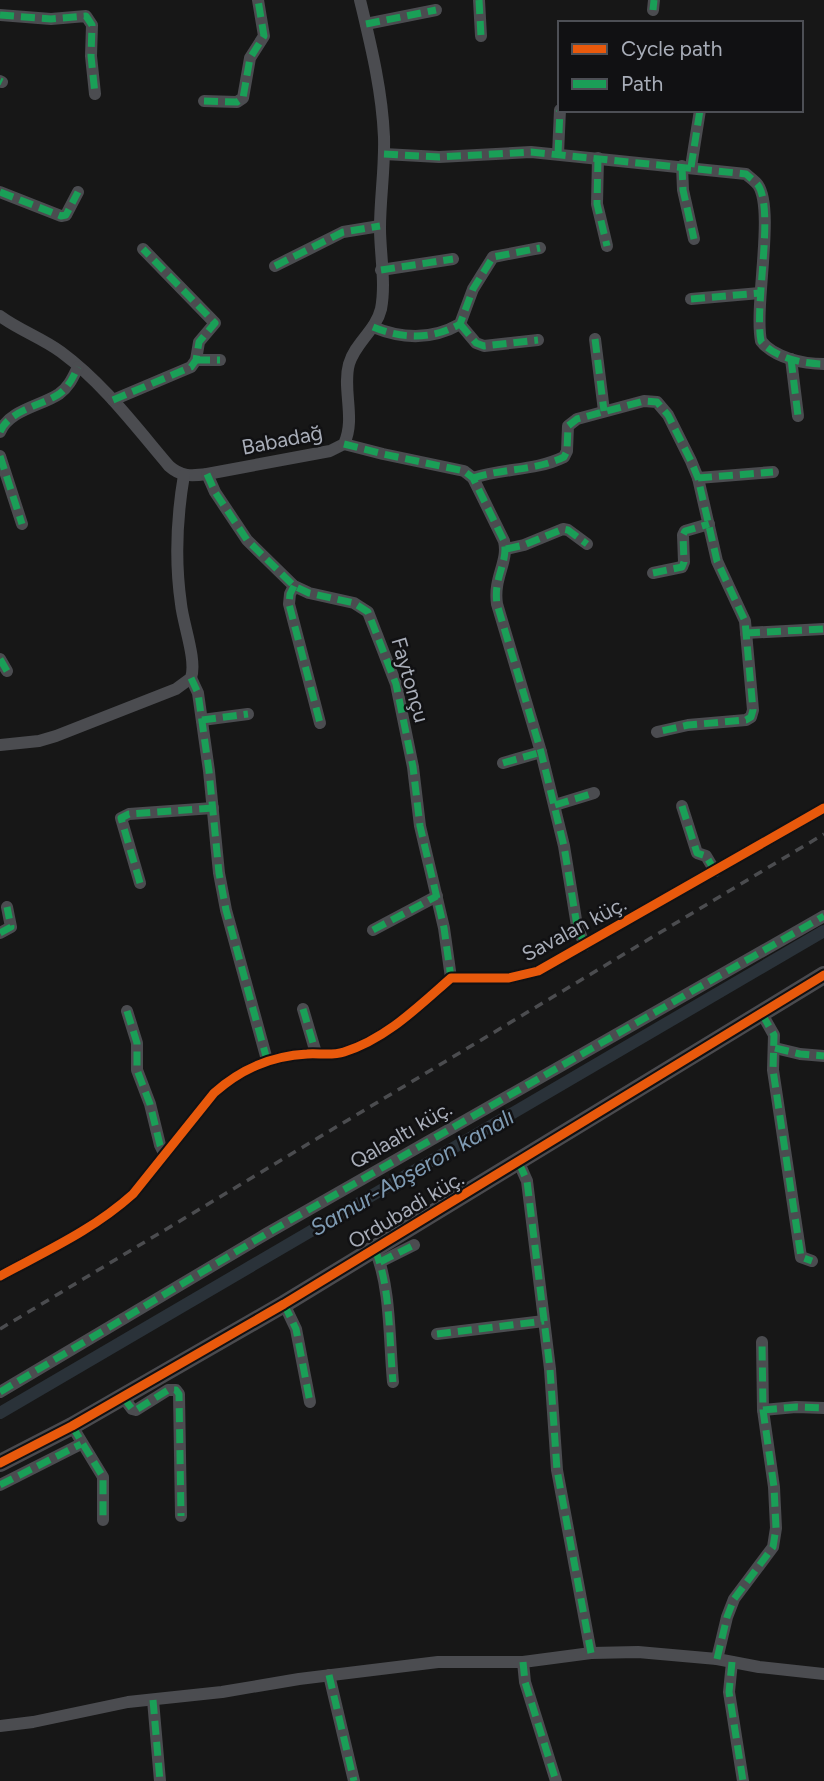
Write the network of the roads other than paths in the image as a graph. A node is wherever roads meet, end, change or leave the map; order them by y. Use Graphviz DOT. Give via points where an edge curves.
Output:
graph roads {
  1 [pos="258,0"];
  2 [pos="360,0"];
  3 [pos="480,0"];
  4 [pos="436,10"];
  5 [pos="0,15"];
  6 [pos="366,24"];
  7 [pos="481,36"];
  8 [pos="95,94"];
  9 [pos="204,102"];
  10 [pos="560,112"];
  11 [pos="701,112"];
  12 [pos="384,154"];
  13 [pos="558,154"];
  14 [pos="598,159"];
  15 [pos="687,167"];
  16 [pos="0,192"];
  17 [pos="78,192"];
  18 [pos="380,226"];
  19 [pos="694,239"];
  20 [pos="607,246"];
  21 [pos="540,248"];
  22 [pos="143,249"];
  23 [pos="453,259"];
  24 [pos="275,266"];
  25 [pos="381,270"];
  26 [pos="760,293"];
  27 [pos="691,299"];
  28 [pos="0,316"];
  29 [pos="460,324"];
  30 [pos="373,327"];
  31 [pos="595,339"];
  32 [pos="538,341"];
  33 [pos="791,359"];
  34 [pos="196,360"];
  35 [pos="220,360"];
  36 [pos="824,364"];
  37 [pos="78,367"];
  38 [pos="113,400"];
  39 [pos="604,411"];
  40 [pos="798,416"];
  41 [pos="0,432"];
  42 [pos="344,443"];
  43 [pos="0,456"];
  44 [pos="773,472"];
  45 [pos="207,474"];
  46 [pos="184,475"];
  47 [pos="472,478"];
  48 [pos="698,478"];
  49 [pos="22,524"];
  50 [pos="709,524"];
  51 [pos="587,544"];
  52 [pos="506,549"];
  53 [pos="653,573"];
  54 [pos="294,586"];
  55 [pos="824,629"];
  56 [pos="746,632"];
  57 [pos="0,659"];
  58 [pos="7,671"];
  59 [pos="191,678"];
  60 [pos="248,714"];
  61 [pos="202,720"];
  62 [pos="320,723"];
  63 [pos="657,732"];
  64 [pos="0,745"];
  65 [pos="541,751"];
  66 [pos="503,764"];
  67 [pos="594,793"];
  68 [pos="555,805"];
  69 [pos="682,806"];
  70 [pos="213,808"];
  71 [pos="824,808"];
  72 [pos="715,870"];
  73 [pos="141,883"];
  74 [pos="437,896"];
  75 [pos="7,907"];
  76 [pos="824,916"];
  77 [pos="373,930"];
  78 [pos="0,933"];
  79 [pos="585,945"];
  80 [pos="824,975"];
  81 [pos="451,978"];
  82 [pos="303,1009"];
  83 [pos="127,1011"];
  84 [pos="762,1014"];
  85 [pos="775,1048"];
  86 [pos="316,1053"];
  87 [pos="824,1056"];
  88 [pos="267,1060"];
  89 [pos="164,1153"];
  90 [pos="519,1163"];
  91 [pos="414,1245"];
  92 [pos="378,1256"];
  93 [pos="812,1261"];
  94 [pos="1,1274"];
  95 [pos="284,1304"];
  96 [pos="544,1321"];
  97 [pos="437,1334"];
  98 [pos="762,1342"];
  99 [pos="393,1382"];
  100 [pos="0,1392"];
  101 [pos="123,1397"];
  102 [pos="310,1402"];
  103 [pos="824,1408"];
  104 [pos="762,1410"];
  105 [pos="72,1426"];
  106 [pos="81,1444"];
  107 [pos="0,1463"];
  108 [pos="0,1485"];
  109 [pos="181,1516"];
  110 [pos="103,1520"];
  111 [pos="591,1654"];
  112 [pos="717,1659"];
  113 [pos="523,1662"];
  114 [pos="732,1662"];
  115 [pos="824,1674"];
  116 [pos="329,1675"];
  117 [pos="153,1700"];
  118 [pos="0,1726"];
  119 [pos="160,1781"];
  120 [pos="354,1781"];
  121 [pos="556,1781"];
  122 [pos="743,1781"];
  1 -- 9 [label="street" via="264,36 250,58 243,98"];
  2 -- 6 [label="street, Babadağ"];
  3 -- 7 [label="street"];
  4 -- 6 [label="street"];
  5 -- 8 [label="street" via="86,16 92,25"];
  6 -- 12 [label="street, Babadağ" via="380,88"];
  10 -- 13 [label="street"];
  11 -- 15 [label="street"];
  12 -- 13 [label="street"];
  12 -- 18 [label="street, Babadağ"];
  13 -- 14 [label="street"];
  14 -- 15 [label="street"];
  14 -- 20 [label="street" via="597,204"];
  15 -- 19 [label="street" via="683,190"];
  15 -- 26 [label="street" via="746,174 758,186 764,210"];
  16 -- 17 [label="street" via="61,216 66,215"];
  18 -- 24 [label="street" via="344,232"];
  18 -- 25 [label="street, Babadağ"];
  21 -- 29 [label="street" via="493,257 473,289"];
  22 -- 34 [label="street" via="214,320 199,342"];
  23 -- 25 [label="street"];
  25 -- 30 [label="street, Babadağ" via="381,307"];
  26 -- 27 [label="street"];
  26 -- 33 [label="street" via="761,341"];
  28 -- 37 [label="street" via="57,349"];
  29 -- 30 [label="street" via="424,336 390,334"];
  29 -- 32 [label="street" via="484,346"];
  30 -- 42 [label="street, Babadağ" via="349,363"];
  31 -- 39 [label="street"];
  33 -- 36 [label="street"];
  33 -- 40 [label="street"];
  34 -- 35 [label="street"];
  34 -- 38 [label="street" via="191,367"];
  37 -- 38 [label="street"];
  37 -- 41 [label="street" via="60,393 8,419"];
  38 -- 46 [label="street" via="169,466"];
  39 -- 47 [label="street" via="571,422 564,457 519,471"];
  39 -- 48 [label="street" via="657,402 668,415"];
  42 -- 45 [label="street, Babadağ" via="330,451"];
  42 -- 47 [label="street" via="456,468"];
  43 -- 49 [label="street"];
  44 -- 48 [label="street"];
  45 -- 46 [label="street, Babadağ"];
  45 -- 54 [label="street, Faytonçu" via="247,540"];
  46 -- 59 [label="street" via="179,506 180,594"];
  47 -- 52 [label="street"];
  48 -- 50 [label="street"];
  50 -- 53 [label="street" via="682,535 682,567"];
  50 -- 56 [label="street" via="720,569"];
  51 -- 52 [label="street" via="563,529"];
  52 -- 65 [label="street" via="495,592"];
  54 -- 62 [label="street" via="289,604"];
  54 -- 74 [label="street, Faytonçu" via="354,603 368,612 396,684"];
  55 -- 56 [label="street"];
  56 -- 63 [label="street" via="751,717"];
  57 -- 58 [label="street"];
  59 -- 61 [label="street"];
  59 -- 64 [label="street" via="176,689 56,736"];
  60 -- 61 [label="street"];
  61 -- 70 [label="street"];
  65 -- 66 [label="street"];
  65 -- 68 [label="street"];
  67 -- 68 [label="street"];
  68 -- 79 [label="street"];
  69 -- 72 [label="street" via="697,853 706,856"];
  70 -- 73 [label="street" via="121,818"];
  70 -- 88 [label="street" via="226,910"];
  71 -- 72 [label="street, Savalan küç."];
  72 -- 79 [label="street, Savalan küç."];
  74 -- 77 [label="street"];
  74 -- 81 [label="street, Faytonçu"];
  75 -- 78 [label="street" via="11,927"];
  76 -- 100 [label="street, Qalaaltı küç." via="266,1234"];
  79 -- 81 [label="street, Savalan küç." via="527,975"];
  80 -- 84 [label="street, Ordubadi küç."];
  81 -- 86 [label="street" via="404,1020 382,1033 341,1053"];
  82 -- 86 [label="street"];
  83 -- 89 [label="street" via="137,1043 137,1070"];
  84 -- 85 [label="street" via="774,1035"];
  84 -- 90 [label="street, Ordubadi küç."];
  85 -- 87 [label="street"];
  85 -- 93 [label="street" via="773,1070 801,1257"];
  86 -- 88 [label="street"];
  88 -- 89 [label="street" via="236,1075 214,1093"];
  89 -- 94 [label="street" via="122,1204 60,1246"];
  90 -- 92 [label="street, Ordubadi küç."];
  90 -- 96 [label="street" via="527,1181"];
  91 -- 92 [label="street"];
  92 -- 95 [label="street, Ordubadi küç."];
  92 -- 99 [label="street"];
  95 -- 101 [label="street, Ordubadi küç."];
  95 -- 102 [label="street" via="296,1329"];
  96 -- 97 [label="street"];
  96 -- 111 [label="street" via="557,1470"];
  98 -- 104 [label="street"];
  101 -- 105 [label="street, Ordubadi küç."];
  101 -- 109 [label="street" via="136,1410 168,1390 179,1394"];
  103 -- 104 [label="street"];
  104 -- 112 [label="street" via="774,1487 774,1546 734,1599"];
  105 -- 106 [label="street"];
  105 -- 107 [label="street, Ordubadi küç."];
  106 -- 108 [label="street"];
  106 -- 110 [label="street" via="103,1477"];
  111 -- 112 [label="street" via="638,1652"];
  111 -- 113 [label="street"];
  112 -- 114 [label="street"];
  113 -- 116 [label="street" via="438,1662"];
  113 -- 121 [label="street"];
  114 -- 115 [label="street"];
  114 -- 122 [label="street" via="729,1692"];
  116 -- 117 [label="street"];
  116 -- 120 [label="street"];
  117 -- 118 [label="street"];
  117 -- 119 [label="street"];
}
